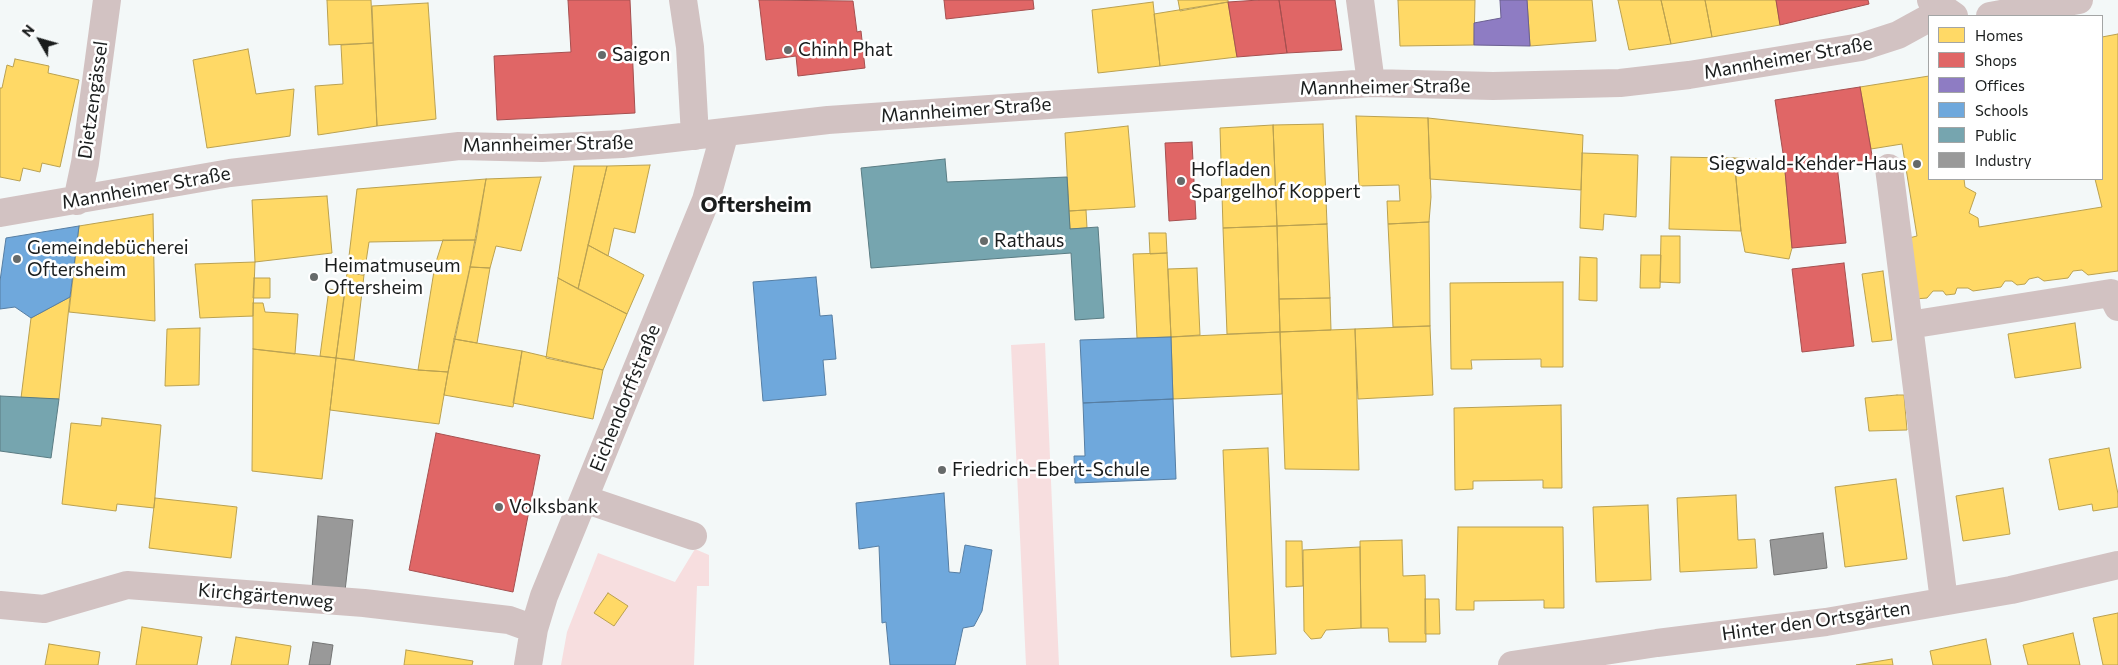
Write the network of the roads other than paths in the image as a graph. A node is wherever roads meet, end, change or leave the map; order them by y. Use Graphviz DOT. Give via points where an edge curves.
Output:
graph roads {
  1 [pos="107,0"];
  2 [pos="683,0"];
  3 [pos="1360,0"];
  4 [pos="2079,0"];
  5 [pos="1996,15"];
  6 [pos="1928,18"];
  7 [pos="1371,83"];
  8 [pos="725,132"];
  9 [pos="695,136"];
  10 [pos="1889,168"];
  11 [pos="77,200"];
  12 [pos="0,213"];
  13 [pos="2118,307"];
  14 [pos="1909,326"];
  15 [pos="584,499"];
  16 [pos="694,536"];
  17 [pos="2118,565"];
  18 [pos="1944,601"];
  19 [pos="0,605"];
  20 [pos="534,629"];
  21 [pos="528,665"];
  22 [pos="1512,665"];
  1 -- 11 [label="street, Dietzengässel"];
  2 -- 9 [label="street" via="690,47"];
  3 -- 7 [label="street"];
  4 -- 5 [label="street"];
  6 -- 7 [label="street, Mannheimer Straße" via="1898,35 1861,47 1650,80 1553,86"];
  7 -- 8 [label="street, Mannheimer Straße" via="891,115"];
  8 -- 9 [label="street, Mannheimer Straße"];
  8 -- 15 [label="street, Eichendorffstraße" via="706,200"];
  9 -- 11 [label="street, Mannheimer Straße" via="542,148 459,146 230,173"];
  10 -- 14 [label="street"];
  11 -- 12 [label="street, Mannheimer Straße"];
  13 -- 14 [label="street" via="2111,293"];
  14 -- 18 [label="street"];
  15 -- 16 [label="street"];
  15 -- 20 [label="street, Eichendorffstraße" via="550,580"];
  17 -- 18 [label="street, Hinter den Ortsgärten" via="2011,590"];
  18 -- 22 [label="street, Hinter den Ortsgärten" via="1826,622"];
  19 -- 20 [label="street, Kirchgärtenweg" via="44,609 127,585 364,603 509,620"];
  20 -- 21 [label="street, Eichendorffstraße"];
}
